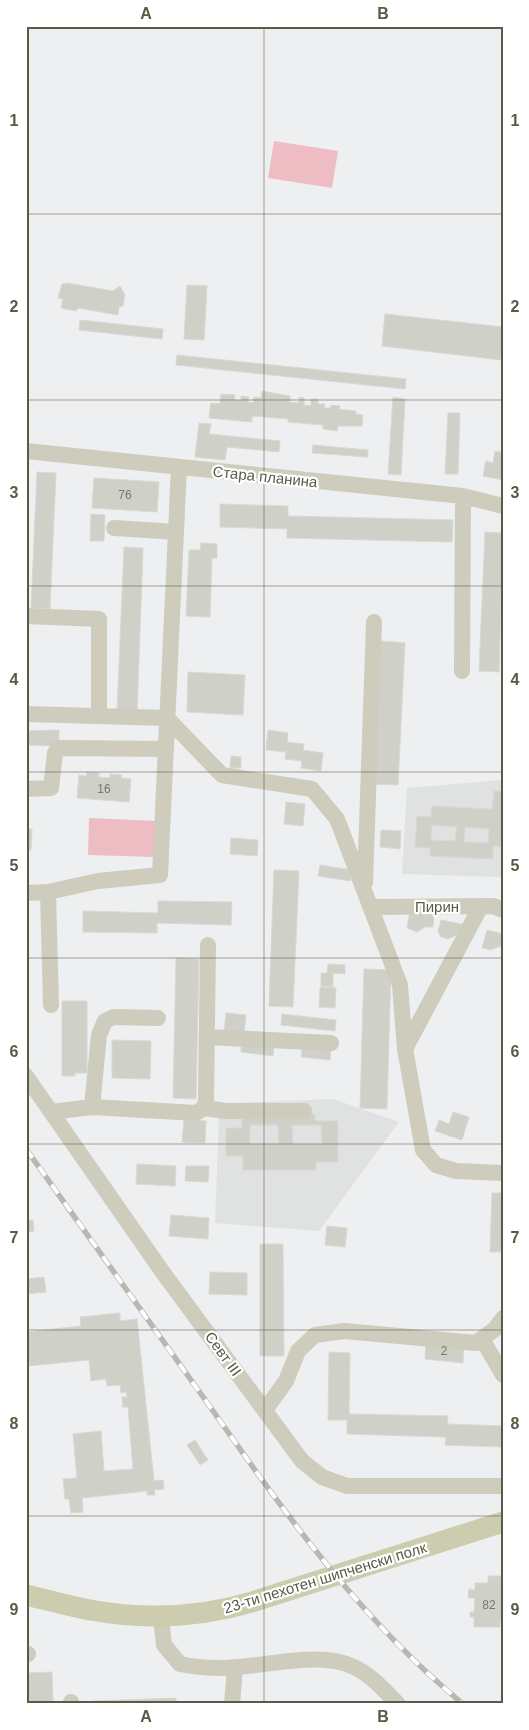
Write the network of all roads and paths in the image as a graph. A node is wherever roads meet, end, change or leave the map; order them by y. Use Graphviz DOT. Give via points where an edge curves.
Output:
graph roads {
  1 [pos="26,451"];
  2 [pos="179,467"];
  3 [pos="462,496"];
  4 [pos="503,506"];
  5 [pos="114,528"];
  6 [pos="176,532"];
  7 [pos="26,616"];
  8 [pos="374,622"];
  9 [pos="462,671"];
  10 [pos="26,714"];
  11 [pos="99,716"];
  12 [pos="167,718"];
  13 [pos="166,749"];
  14 [pos="26,789"];
  15 [pos="365,891"];
  16 [pos="48,892"];
  17 [pos="26,893"];
  18 [pos="481,906"];
  19 [pos="371,907"];
  20 [pos="503,910"];
  21 [pos="208,945"];
  22 [pos="51,1005"];
  23 [pos="158,1018"];
  24 [pos="207,1037"];
  25 [pos="331,1043"];
  26 [pos="405,1049"];
  27 [pos="26,1076"];
  28 [pos="92,1107"];
  29 [pos="204,1108"];
  30 [pos="304,1111"];
  31 [pos="51,1112"];
  32 [pos="503,1173"];
  33 [pos="503,1318"];
  34 [pos="482,1339"];
  35 [pos="503,1376"];
  36 [pos="265,1410"];
  37 [pos="503,1486"];
  38 [pos="503,1522"];
  39 [pos="26,1596"];
  40 [pos="161,1618"];
  41 [pos="235,1668"];
  42 [pos="232,1704"];
  43 [pos="398,1704"];
  1 -- 2 [label="street, Стара планина"];
  2 -- 3 [label="street, Стара планина"];
  2 -- 6 [label="street"];
  3 -- 4 [label="street, Стара планина"];
  3 -- 9 [label="street"];
  5 -- 6 [label="street"];
  6 -- 12 [label="street"];
  7 -- 11 [label="street" via="99,619"];
  8 -- 15 [label="street"];
  10 -- 11 [label="street"];
  11 -- 12 [label="street"];
  12 -- 13 [label="street"];
  12 -- 15 [label="street" via="222,775 312,789 337,819"];
  13 -- 14 [label="street" via="57,749 51,788"];
  13 -- 16 [label="street" via="160,875 98,881"];
  15 -- 19 [label="street"];
  16 -- 17 [label="street"];
  16 -- 22 [label="street"];
  18 -- 19 [label="street, Пирин"];
  18 -- 20 [label="street, Пирин"];
  18 -- 26 [label="street"];
  19 -- 26 [label="street" via="400,985"];
  21 -- 24 [label="street"];
  23 -- 28 [label="street" via="114,1017 105,1021 99,1035"];
  24 -- 25 [label="street"];
  24 -- 29 [label="street"];
  26 -- 32 [label="street" via="424,1150 436,1165 456,1172"];
  27 -- 31 [label="street, Севт III"];
  28 -- 29 [label="street" via="196,1113"];
  28 -- 31 [label="street"];
  29 -- 30 [label="street"];
  31 -- 36 [label="street, Севт III" via="164,1274"];
  33 -- 34 [label="street"];
  34 -- 35 [label="street"];
  34 -- 36 [label="street" via="476,1343 344,1331 314,1334 298,1351 286,1381"];
  36 -- 37 [label="street, Севт III" via="302,1461 322,1477 347,1486"];
  38 -- 40 [label="main road, 23-ти пехотен шипченски полк" via="238,1606 210,1613"];
  39 -- 40 [label="main road, 23-ти пехотен шипченски полк" via="91,1610"];
  40 -- 41 [label="street" via="164,1645 180,1664 200,1668"];
  41 -- 42 [label="street"];
  41 -- 43 [label="street" via="303,1660 344,1662 368,1676"];
}
